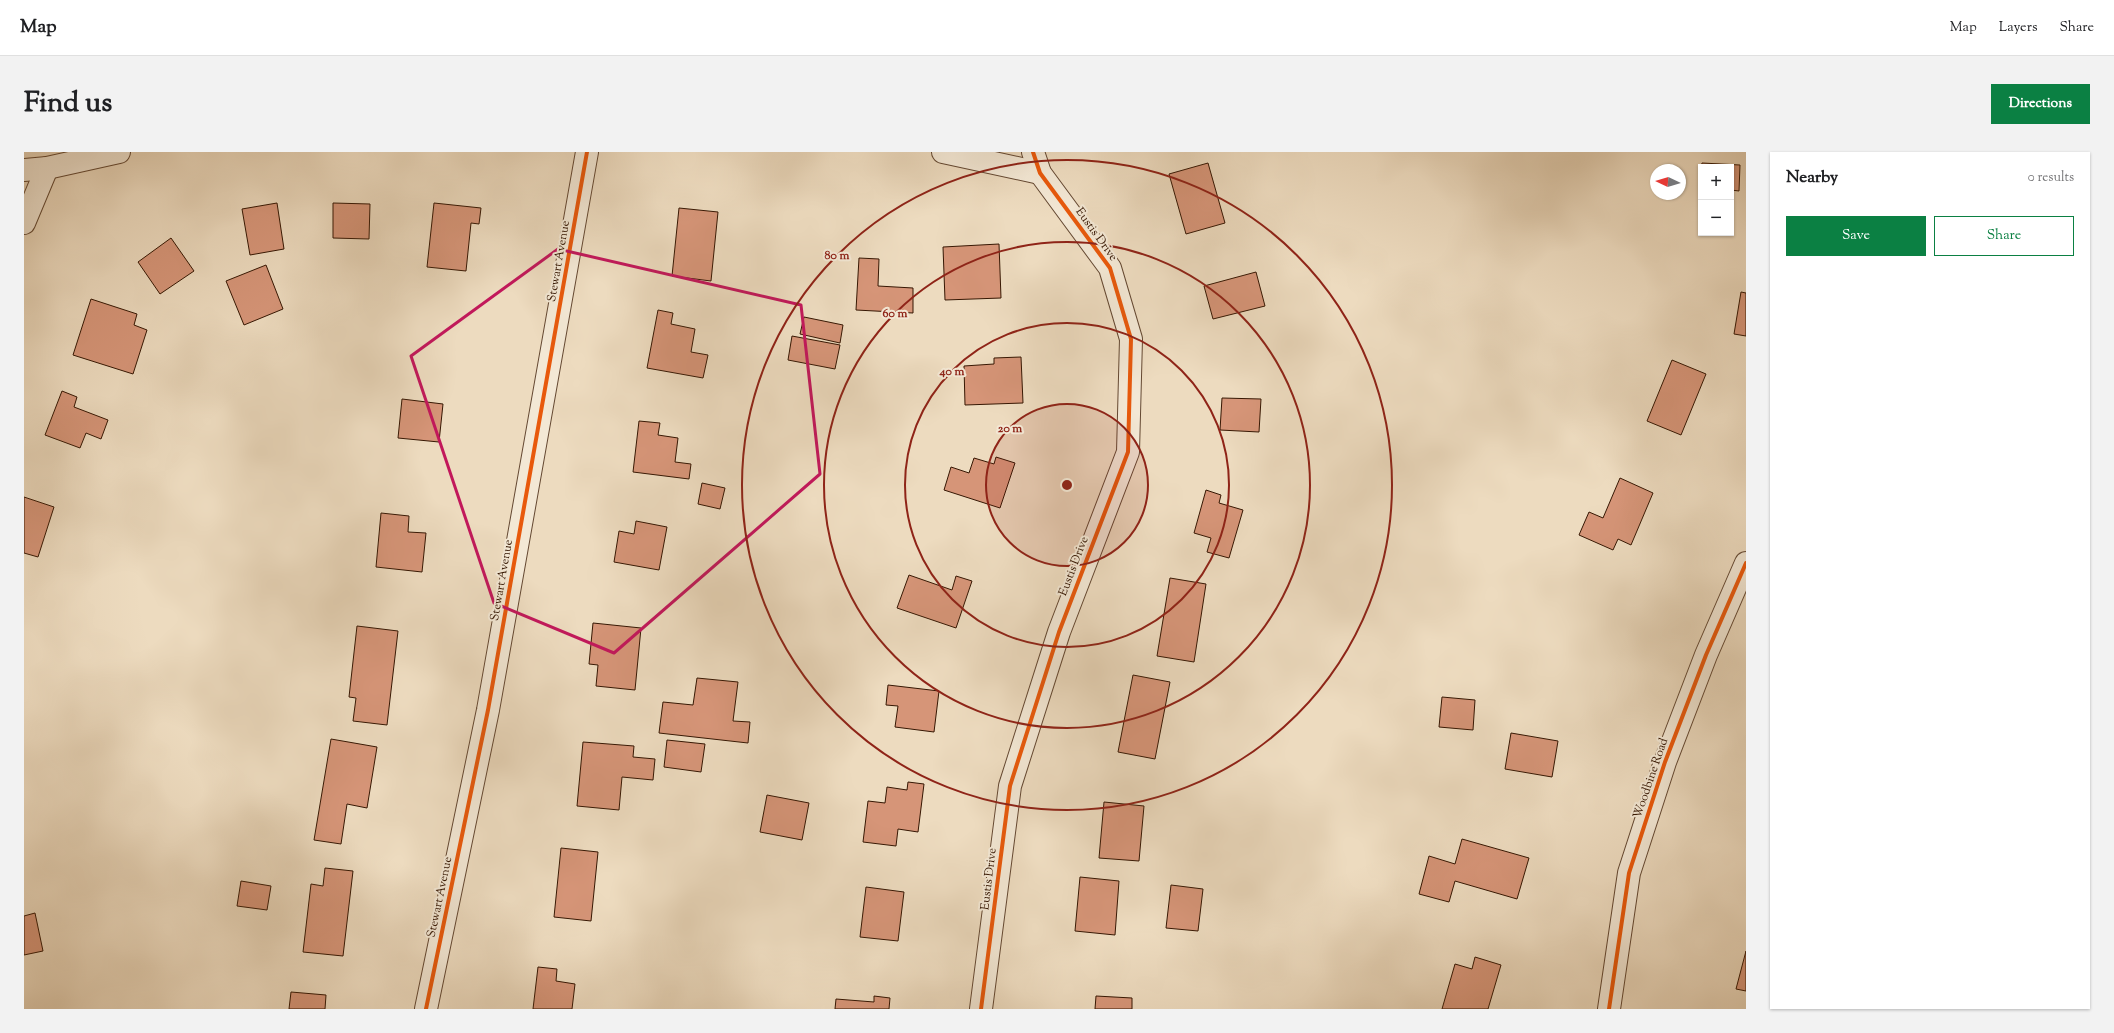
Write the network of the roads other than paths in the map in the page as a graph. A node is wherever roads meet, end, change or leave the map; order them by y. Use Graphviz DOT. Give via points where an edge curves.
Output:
graph roads {
  1 [pos="119,152"];
  2 [pos="587,152"];
  3 [pos="943,152"];
  4 [pos="1033,152"];
  5 [pos="47,168"];
  6 [pos="24,170"];
  7 [pos="1040,173"];
  8 [pos="24,223"];
  9 [pos="1746,563"];
  10 [pos="426,1009"];
  11 [pos="981,1009"];
  12 [pos="1609,1009"];
  1 -- 5 [label="street"];
  2 -- 10 [label="street, Stewart Avenue" via="488,710"];
  3 -- 7 [label="street"];
  4 -- 7 [label="street, Eustis Drive"];
  5 -- 6 [label="street"];
  5 -- 8 [label="street"];
  7 -- 11 [label="street, Eustis Drive" via="1110,268 1131,339 1128,452 1058,632 1010,786"];
  9 -- 12 [label="street, Woodbine Road" via="1697,677 1628,873"];
}
